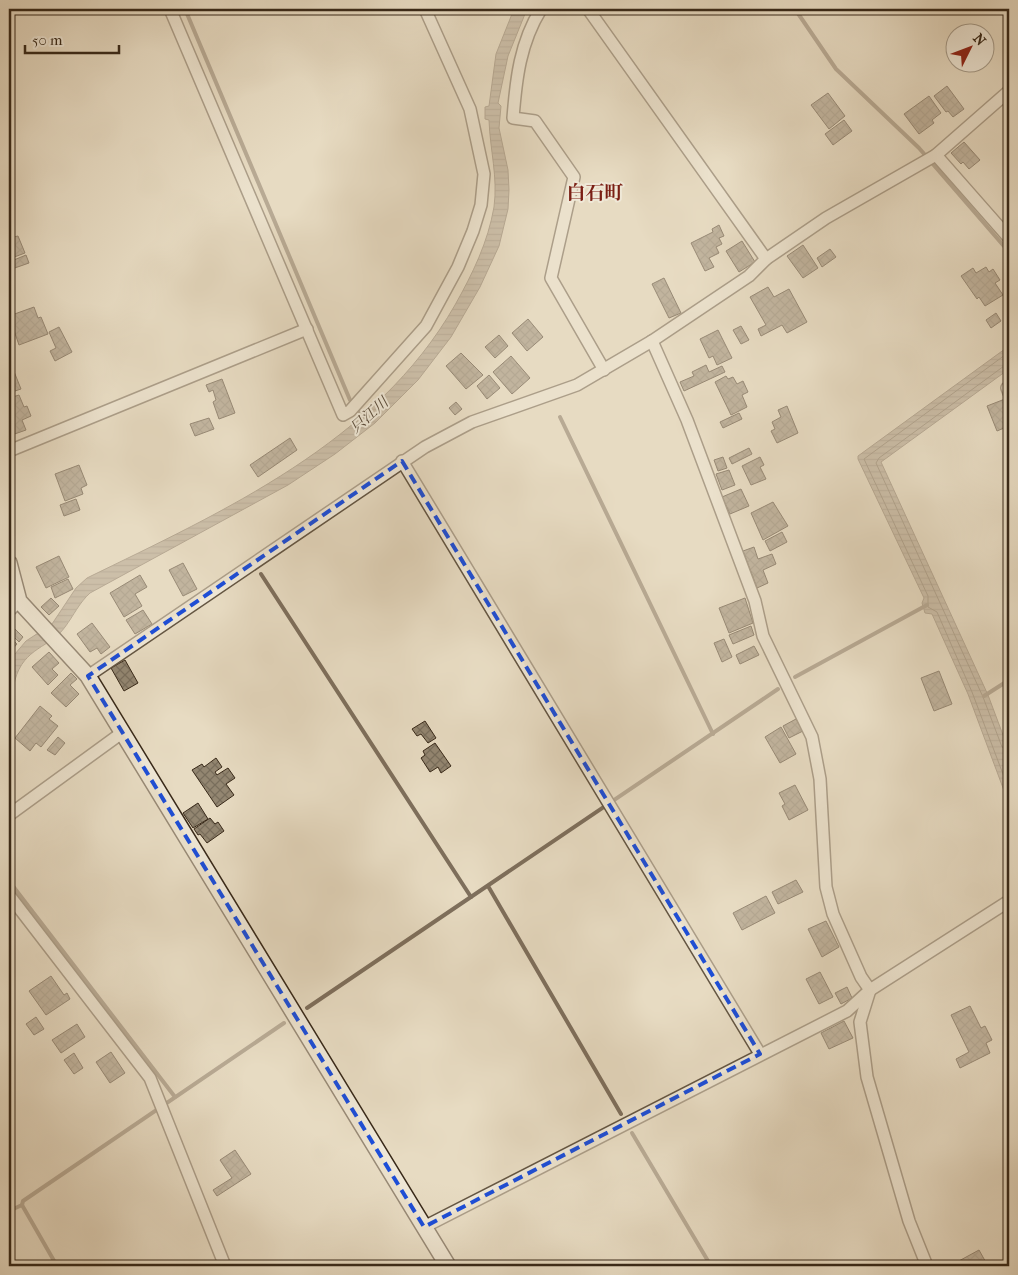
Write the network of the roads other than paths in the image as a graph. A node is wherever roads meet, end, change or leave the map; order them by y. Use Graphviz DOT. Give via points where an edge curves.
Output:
graph roads {
  1 [pos="170,9"];
  2 [pos="425,9"];
  3 [pos="541,9"];
  4 [pos="588,9"];
  5 [pos="1009,92"];
  6 [pos="931,158"];
  7 [pos="1005,226"];
  8 [pos="1009,238"];
  9 [pos="766,259"];
  10 [pos="307,329"];
  11 [pos="652,341"];
  12 [pos="604,370"];
  13 [pos="1009,387"];
  14 [pos="1009,393"];
  15 [pos="9,450"];
  16 [pos="402,462"];
  17 [pos="9,563"];
  18 [pos="14,606"];
  19 [pos="88,676"];
  20 [pos="123,732"];
  21 [pos="9,815"];
  22 [pos="9,895"];
  23 [pos="1009,900"];
  24 [pos="870,990"];
  25 [pos="760,1054"];
  26 [pos="424,1227"];
  27 [pos="225,1266"];
  28 [pos="448,1266"];
  29 [pos="927,1266"];
  1 -- 10 [label="street"];
  2 -- 10 [label="street" via="470,110 484,174 474,231 426,326 350,411 343,414"];
  3 -- 12 [label="street" via="518,66 513,118 535,122 574,177 551,278"];
  4 -- 9 [label="street"];
  5 -- 6 [label="street"];
  6 -- 7 [label="street"];
  6 -- 9 [label="street" via="826,218"];
  7 -- 8 [label="street"];
  9 -- 11 [label="street" via="749,276"];
  10 -- 15 [label="street"];
  11 -- 12 [label="street"];
  11 -- 24 [label="street" via="687,420 725,520 755,601 764,636 812,737 820,779 826,887 833,914"];
  12 -- 16 [label="street" via="577,385 472,422"];
  13 -- 14 [label="street"];
  16 -- 19 [label="street"];
  16 -- 25 [label="street"];
  17 -- 18 [label="street"];
  18 -- 19 [label="street" via="38,624"];
  19 -- 20 [label="street"];
  20 -- 21 [label="street"];
  20 -- 26 [label="street"];
  22 -- 27 [label="street" via="150,1078"];
  23 -- 24 [label="street"];
  24 -- 25 [label="street" via="847,1011"];
  24 -- 29 [label="street" via="860,1022 867,1077 908,1220"];
  25 -- 26 [label="street"];
  26 -- 28 [label="street"];
}
